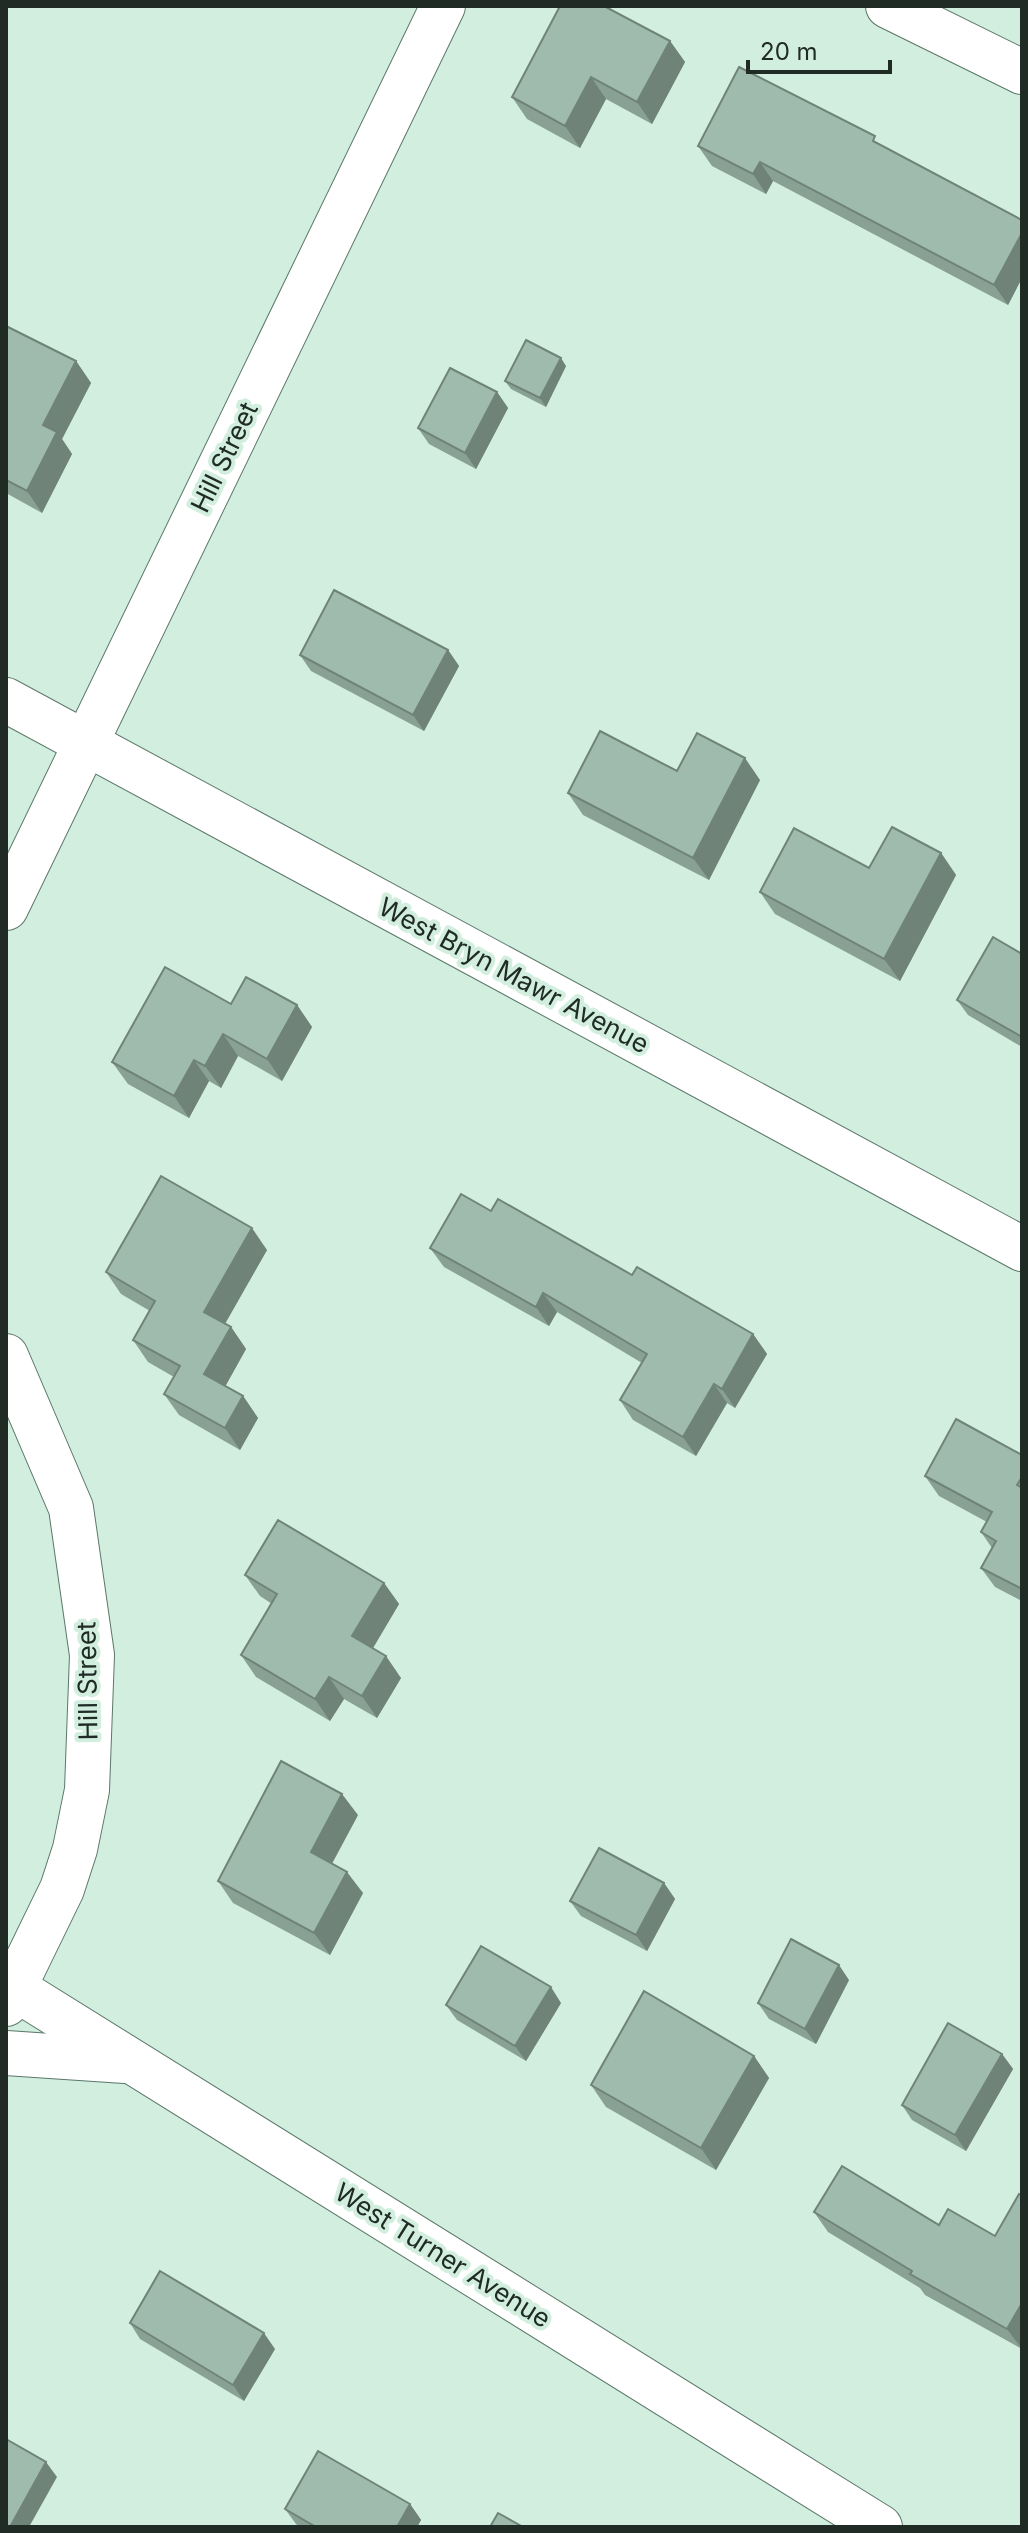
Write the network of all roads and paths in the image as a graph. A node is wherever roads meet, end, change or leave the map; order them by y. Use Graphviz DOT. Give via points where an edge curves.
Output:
graph roads {
  1 [pos="443,6"];
  2 [pos="888,6"];
  3 [pos="1022,72"];
  4 [pos="6,700"];
  5 [pos="85,743"];
  6 [pos="6,908"];
  7 [pos="1022,1249"];
  8 [pos="6,1356"];
  9 [pos="9,1992"];
  10 [pos="6,2053"];
  11 [pos="131,2061"];
  12 [pos="880,2527"];
  1 -- 5 [label="street, Hill Street"];
  2 -- 3 [label="street"];
  4 -- 5 [label="street, West Bryn Mawr Avenue"];
  5 -- 6 [label="street, Hill Street"];
  5 -- 7 [label="street, West Bryn Mawr Avenue"];
  8 -- 9 [label="street, Hill Street" via="71,1508 92,1655 87,1790 75,1849 62,1889"];
  9 -- 11 [label="street, West Turner Avenue"];
  10 -- 11 [label="street"];
  11 -- 12 [label="street, West Turner Avenue"];
}
